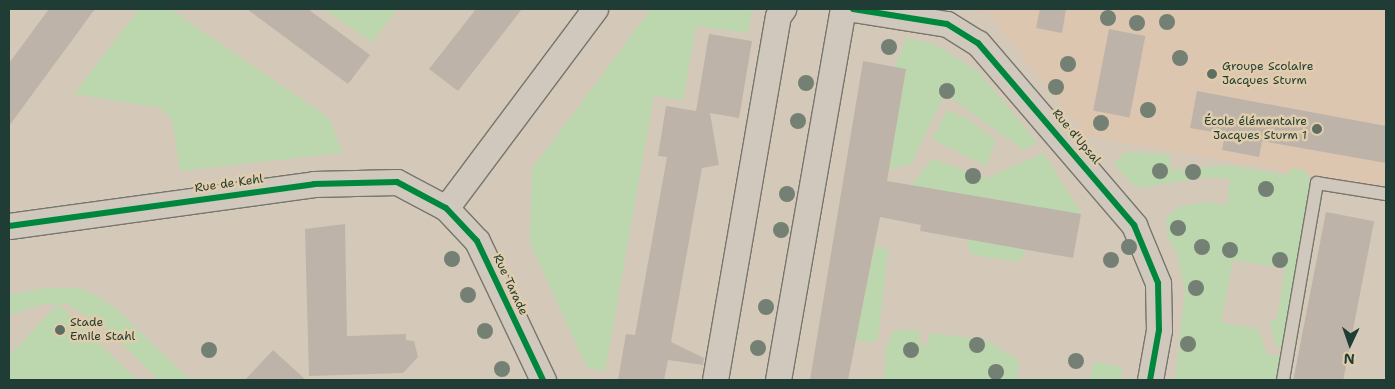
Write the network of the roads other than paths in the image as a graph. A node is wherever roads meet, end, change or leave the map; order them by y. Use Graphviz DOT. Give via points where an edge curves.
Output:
graph roads {
  1 [pos="595,9"];
  2 [pos="784,9"];
  3 [pos="844,9"];
  4 [pos="853,9"];
  5 [pos="1386,194"];
  6 [pos="446,208"];
  7 [pos="9,226"];
  8 [pos="543,380"];
  9 [pos="714,380"];
  10 [pos="778,380"];
  11 [pos="1150,380"];
  12 [pos="1283,380"];
  1 -- 6 [label="street"];
  2 -- 9 [label="street" via="778,16"];
  3 -- 10 [label="street"];
  4 -- 11 [label="street, Rue d'Upsal" via="947,24 972,39 1048,120 1134,225 1158,283 1159,330"];
  5 -- 12 [label="lane" via="1317,183"];
  6 -- 7 [label="street, Rue de Kehl" via="397,182 352,180"];
  6 -- 8 [label="street, Rue Tarade" via="477,241"];
}
